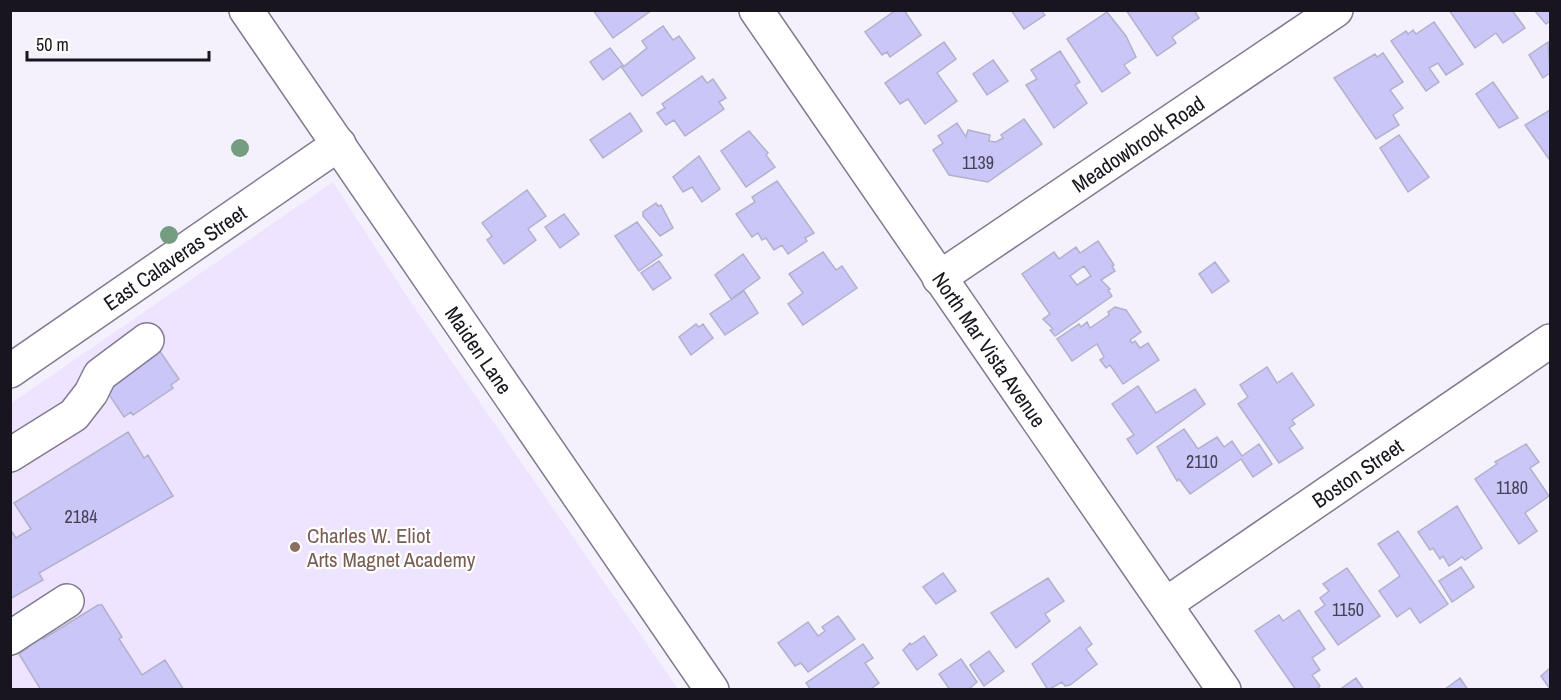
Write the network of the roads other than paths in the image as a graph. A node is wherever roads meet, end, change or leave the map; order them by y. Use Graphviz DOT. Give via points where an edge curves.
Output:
graph roads {
  1 [pos="246,10"];
  2 [pos="756,10"];
  3 [pos="1336,10"];
  4 [pos="339,144"];
  5 [pos="939,278"];
  6 [pos="147,340"];
  7 [pos="1551,341"];
  8 [pos="10,371"];
  9 [pos="10,455"];
  10 [pos="68,601"];
  11 [pos="1166,604"];
  12 [pos="10,638"];
  13 [pos="712,690"];
  14 [pos="1224,690"];
  1 -- 4 [label="street, Maiden Lane"];
  2 -- 5 [label="street, North Mar Vista Avenue"];
  3 -- 5 [label="street, Meadowbrook Road"];
  4 -- 8 [label="street, East Calaveras Street"];
  4 -- 13 [label="street, Maiden Lane"];
  5 -- 11 [label="street, North Mar Vista Avenue"];
  6 -- 9 [label="street" via="100,375 74,415"];
  7 -- 11 [label="street, Boston Street"];
  10 -- 12 [label="street"];
  11 -- 14 [label="street, North Mar Vista Avenue"];
}
